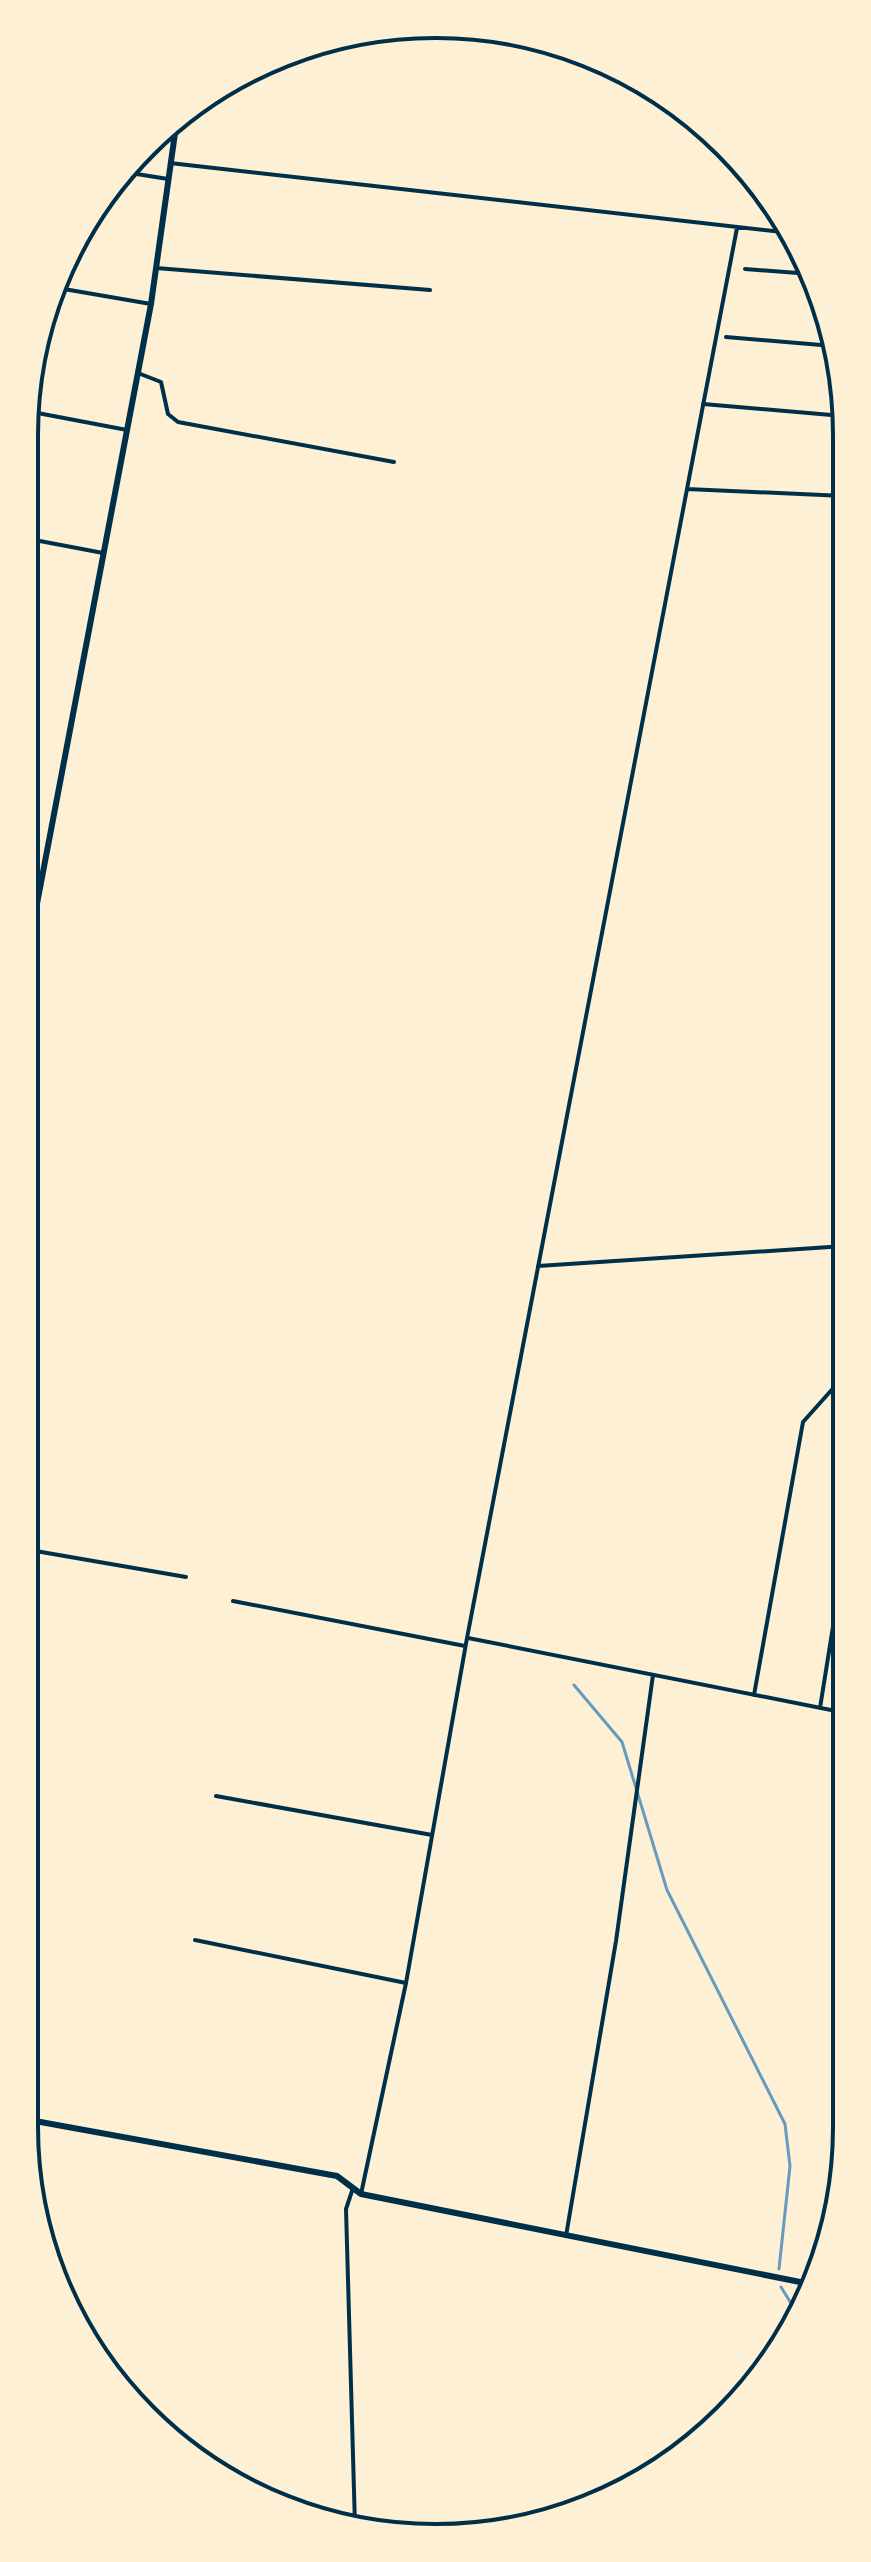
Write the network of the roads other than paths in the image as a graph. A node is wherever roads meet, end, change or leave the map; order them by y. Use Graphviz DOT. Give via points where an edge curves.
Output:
graph roads {
  1 [pos="174,136"];
  2 [pos="170,163"];
  3 [pos="136,174"];
  4 [pos="168,179"];
  5 [pos="737,228"];
  6 [pos="777,232"];
  7 [pos="156,268"];
  8 [pos="745,269"];
  9 [pos="798,273"];
  10 [pos="66,289"];
  11 [pos="430,290"];
  12 [pos="151,304"];
  13 [pos="726,337"];
  14 [pos="822,345"];
  15 [pos="138,373"];
  16 [pos="703,404"];
  17 [pos="39,413"];
  18 [pos="832,415"];
  19 [pos="127,430"];
  20 [pos="394,462"];
  21 [pos="687,489"];
  22 [pos="833,496"];
  23 [pos="38,541"];
  24 [pos="103,553"];
  25 [pos="38,898"];
  26 [pos="833,1247"];
  27 [pos="538,1266"];
  28 [pos="833,1388"];
  29 [pos="38,1551"];
  30 [pos="186,1577"];
  31 [pos="233,1601"];
  32 [pos="833,1626"];
  33 [pos="467,1638"];
  34 [pos="465,1646"];
  35 [pos="653,1675"];
  36 [pos="754,1695"];
  37 [pos="820,1708"];
  38 [pos="833,1710"];
  39 [pos="216,1796"];
  40 [pos="432,1835"];
  41 [pos="195,1940"];
  42 [pos="406,1983"];
  43 [pos="38,2122"];
  44 [pos="353,2188"];
  45 [pos="361,2194"];
  46 [pos="566,2236"];
  47 [pos="801,2282"];
  48 [pos="355,2515"];
  1 -- 2 [label="street"];
  2 -- 4 [label="street"];
  2 -- 5 [label="street"];
  3 -- 4 [label="street"];
  4 -- 7 [label="street"];
  5 -- 6 [label="street"];
  5 -- 16 [label="street"];
  7 -- 11 [label="street"];
  7 -- 12 [label="street"];
  8 -- 9 [label="street"];
  10 -- 12 [label="street"];
  12 -- 15 [label="street"];
  13 -- 14 [label="street"];
  15 -- 19 [label="street"];
  15 -- 20 [label="street" via="161,382 168,414 178,422"];
  16 -- 18 [label="street"];
  16 -- 21 [label="street"];
  17 -- 19 [label="street"];
  19 -- 24 [label="street"];
  21 -- 22 [label="street"];
  21 -- 27 [label="street"];
  23 -- 24 [label="street"];
  24 -- 25 [label="street"];
  26 -- 27 [label="street"];
  27 -- 33 [label="street"];
  28 -- 36 [label="street" via="803,1422"];
  29 -- 30 [label="street"];
  31 -- 34 [label="street"];
  32 -- 37 [label="street"];
  33 -- 34 [label="street"];
  33 -- 35 [label="street"];
  34 -- 40 [label="street"];
  35 -- 36 [label="street"];
  35 -- 46 [label="street" via="616,1941"];
  36 -- 37 [label="street"];
  37 -- 38 [label="street"];
  39 -- 40 [label="street"];
  40 -- 42 [label="street"];
  41 -- 42 [label="street"];
  42 -- 45 [label="street"];
  43 -- 44 [label="street" via="337,2176"];
  44 -- 45 [label="street"];
  44 -- 48 [label="street" via="346,2209"];
  45 -- 46 [label="street"];
  46 -- 47 [label="street"];
}
